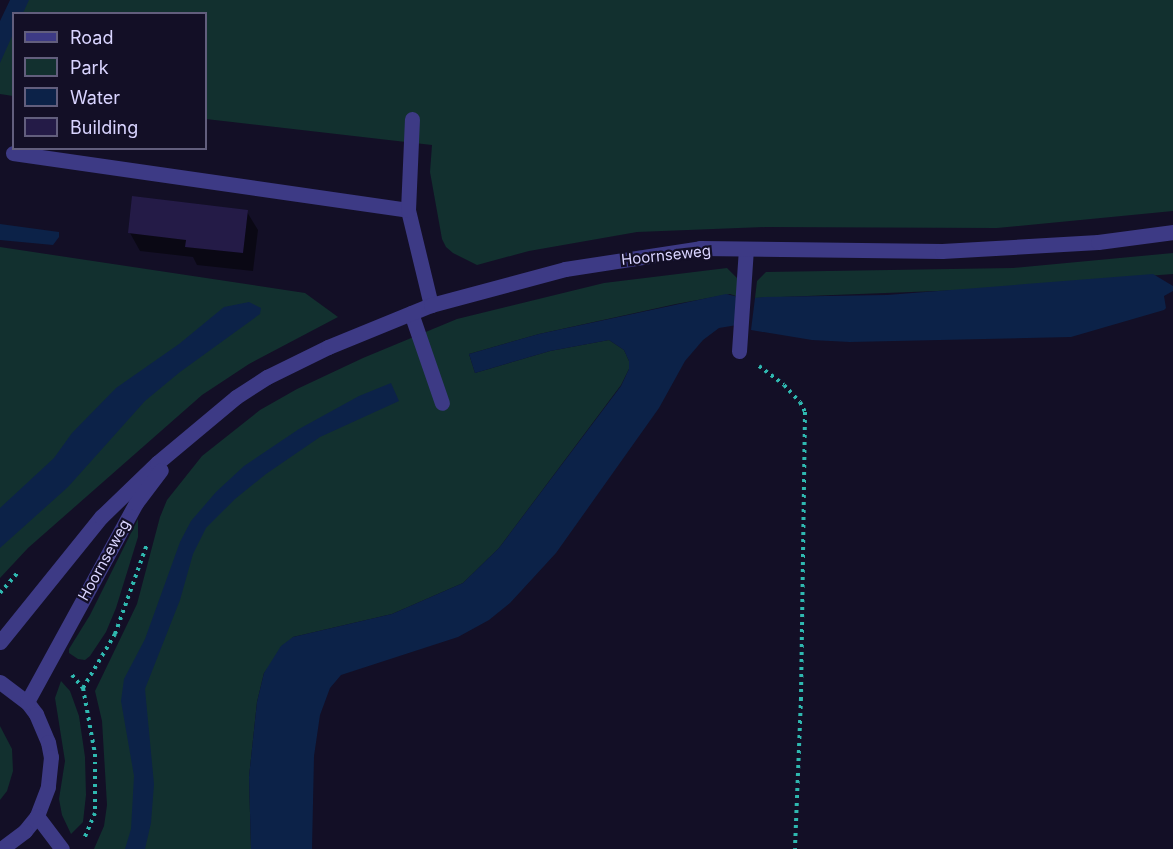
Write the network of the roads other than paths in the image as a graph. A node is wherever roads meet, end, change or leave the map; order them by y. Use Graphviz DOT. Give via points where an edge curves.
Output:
graph roads {
  1 [pos="412,120"];
  2 [pos="13,153"];
  3 [pos="408,210"];
  4 [pos="1173,232"];
  5 [pos="746,249"];
  6 [pos="431,305"];
  7 [pos="411,313"];
  8 [pos="739,351"];
  9 [pos="442,403"];
  10 [pos="196,428"];
  11 [pos="0,642"];
  12 [pos="0,682"];
  13 [pos="27,702"];
  14 [pos="37,816"];
  15 [pos="0,849"];
  16 [pos="62,849"];
  1 -- 3 [label="street"];
  2 -- 3 [label="street"];
  3 -- 6 [label="street"];
  4 -- 5 [label="street, Hoornseweg" via="1098,242 942,251"];
  5 -- 6 [label="street, Hoornseweg" via="700,248 598,263 521,279"];
  5 -- 8 [label="street"];
  6 -- 7 [label="street, Hoornseweg"];
  7 -- 9 [label="street"];
  7 -- 10 [label="street, Hoornseweg" via="267,377"];
  10 -- 11 [label="street, Hoornseweg" via="101,517"];
  10 -- 13 [label="street, Hoornseweg" via="136,503"];
  12 -- 13 [label="street"];
  13 -- 14 [label="street" via="43,728 51,757 48,787"];
  14 -- 15 [label="street" via="25,831"];
  14 -- 16 [label="street"];
}
